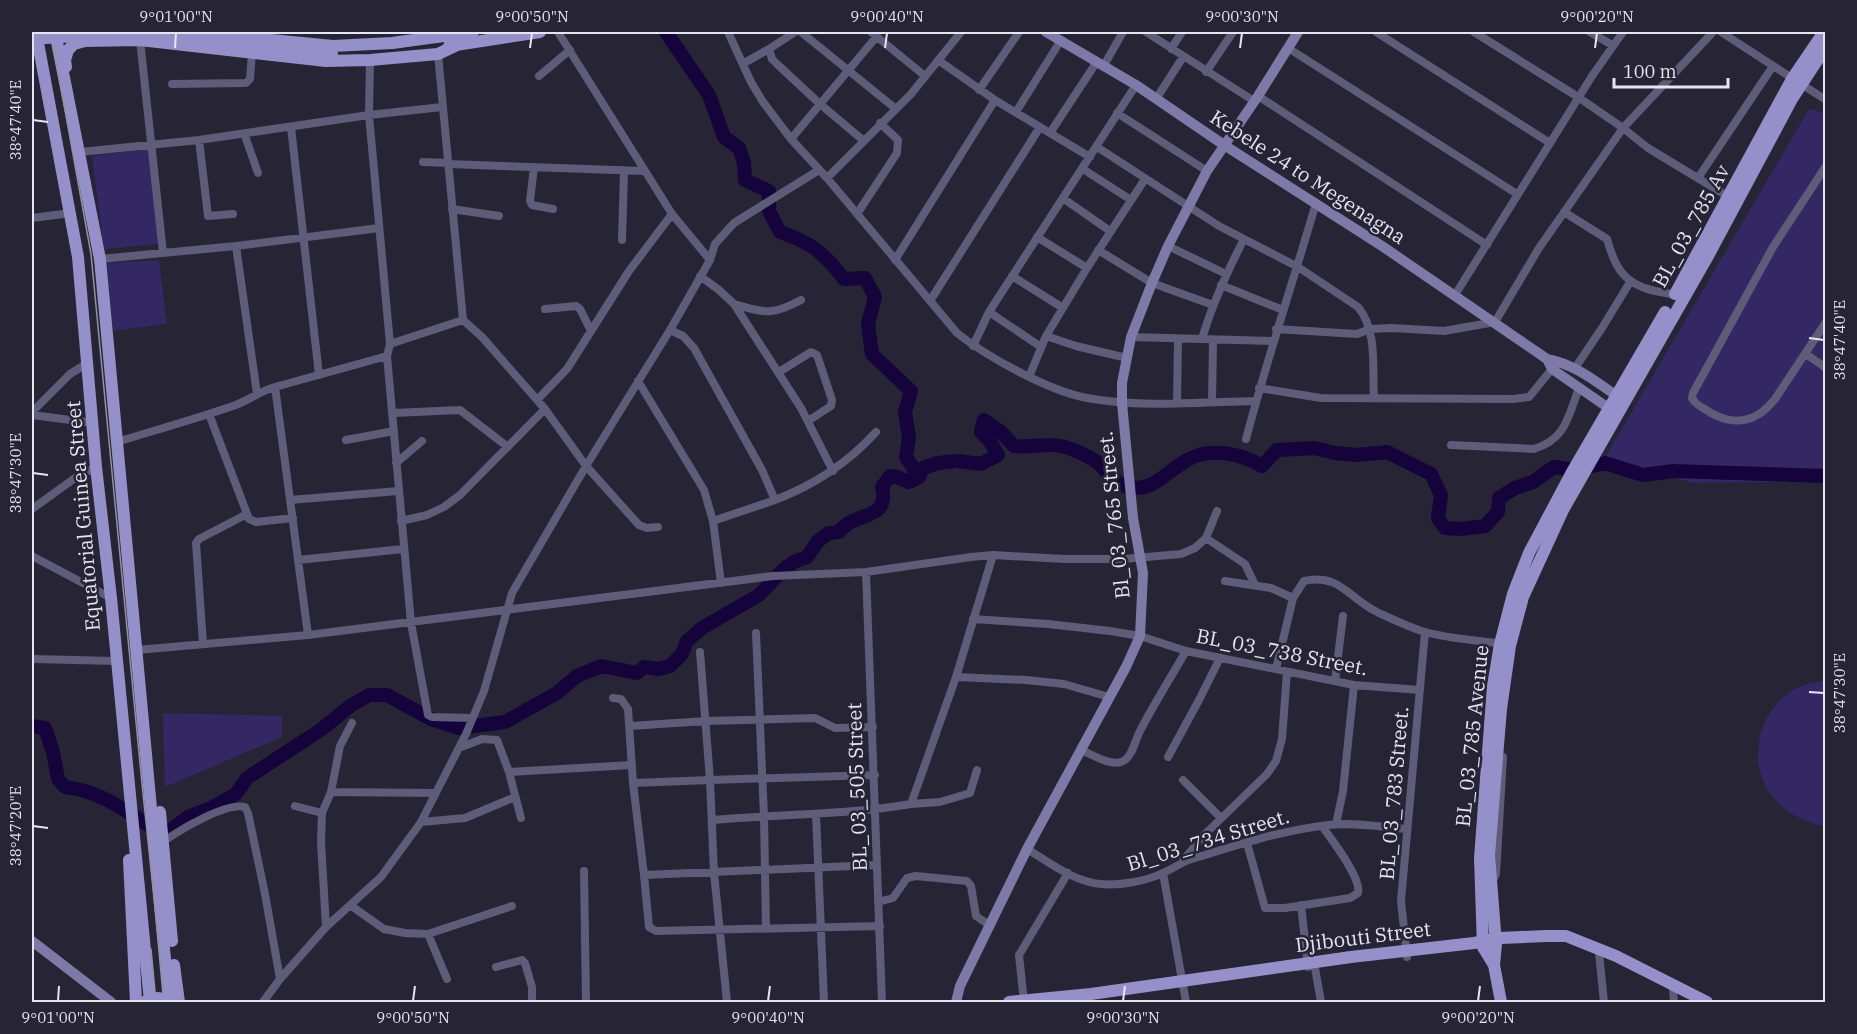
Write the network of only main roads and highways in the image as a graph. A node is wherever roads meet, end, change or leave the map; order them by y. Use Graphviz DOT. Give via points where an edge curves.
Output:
graph roads {
  1 [pos="32,32"];
  2 [pos="38,32"];
  3 [pos="55,32"];
  4 [pos="188,32"];
  5 [pos="257,32"];
  6 [pos="429,32"];
  7 [pos="435,32"];
  8 [pos="473,32"];
  9 [pos="540,32"];
  10 [pos="1824,32"];
  11 [pos="455,40"];
  12 [pos="74,44"];
  13 [pos="33,46"];
  14 [pos="57,46"];
  15 [pos="1826,47"];
  16 [pos="333,50"];
  17 [pos="1797,82"];
  18 [pos="67,87"];
  19 [pos="1679,296"];
  20 [pos="1596,443"];
  21 [pos="1505,645"];
  22 [pos="132,826"];
  23 [pos="160,838"];
  24 [pos="1492,909"];
  25 [pos="1514,939"];
  26 [pos="1482,944"];
  27 [pos="1183,983"];
  28 [pos="136,1002"];
  29 [pos="144,1002"];
  30 [pos="150,1002"];
  31 [pos="175,1002"];
  32 [pos="1009,1002"];
  33 [pos="1024,1002"];
  34 [pos="1050,1002"];
  35 [pos="1501,1002"];
  36 [pos="1699,1002"];
  37 [pos="1707,1002"];
  1 -- 2 [label="main road"];
  2 -- 13 [label="main road"];
  3 -- 14 [label="main road, Equatorial Guinea Street"];
  4 -- 16 [label="main road"];
  5 -- 6 [label="main road" via="374,38"];
  7 -- 11 [label="main road"];
  8 -- 11 [label="main road"];
  9 -- 11 [label="main road"];
  10 -- 17 [label="main road, BL_03_785 Av"];
  11 -- 12 [label="main road" via="438,54 327,61 140,40"];
  11 -- 16 [label="main road" via="392,52"];
  12 -- 14 [label="main road"];
  12 -- 18 [label="main road" via="65,60"];
  13 -- 14 [label="main road"];
  13 -- 16 [label="main road, bridge" via="131,32 247,46"];
  13 -- 22 [label="main road, Equatorial Guinea Street" via="47,84 78,257"];
  14 -- 18 [label="main road, Equatorial Guinea Street"];
  15 -- 17 [label="main road, BL_03_785 Av"];
  17 -- 19 [label="main road, BL_03_785 Av" via="1729,197"];
  17 -- 19 [label="main road, BL_03_785 Av" via="1708,256"];
  18 -- 23 [label="main road, Equatorial Guinea Street" via="100,259 137,650"];
  19 -- 20 [label="main road, BL_03_785 Av"];
  19 -- 20 [label="main road, BL_03_785 Av" via="1617,396"];
  20 -- 21 [label="main road, BL_03_785 Avenue" via="1531,575"];
  21 -- 24 [label="main road, BL_03_785 Avenue" via="1489,855"];
  21 -- 26 [label="main road, BL_03_785 Avenue" via="1493,686 1480,858"];
  22 -- 28 [label="main road" via="128,845"];
  22 -- 30 [label="main road, Equatorial Guinea Street"];
  23 -- 31 [label="main road"];
  23 -- 31 [label="main road, Equatorial Guinea Street" via="164,952"];
  24 -- 25 [label="main road"];
  24 -- 26 [label="main road, BL_03_785 Avenue"];
  25 -- 26 [label="main road, Djibouti Street"];
  25 -- 36 [label="main road, Djibouti Street" via="1560,940 1599,953"];
  25 -- 37 [label="main road, Djibouti Street" via="1566,936 1616,956"];
  26 -- 27 [label="main road, Djibouti Street"];
  26 -- 35 [label="main road" via="1494,965"];
  27 -- 33 [label="main road, Djibouti Street"];
  27 -- 34 [label="main road, Djibouti Street"];
  29 -- 31 [label="main road, bridge" via="157,998"];
  32 -- 33 [label="main road, Djibouti Street"];
}
